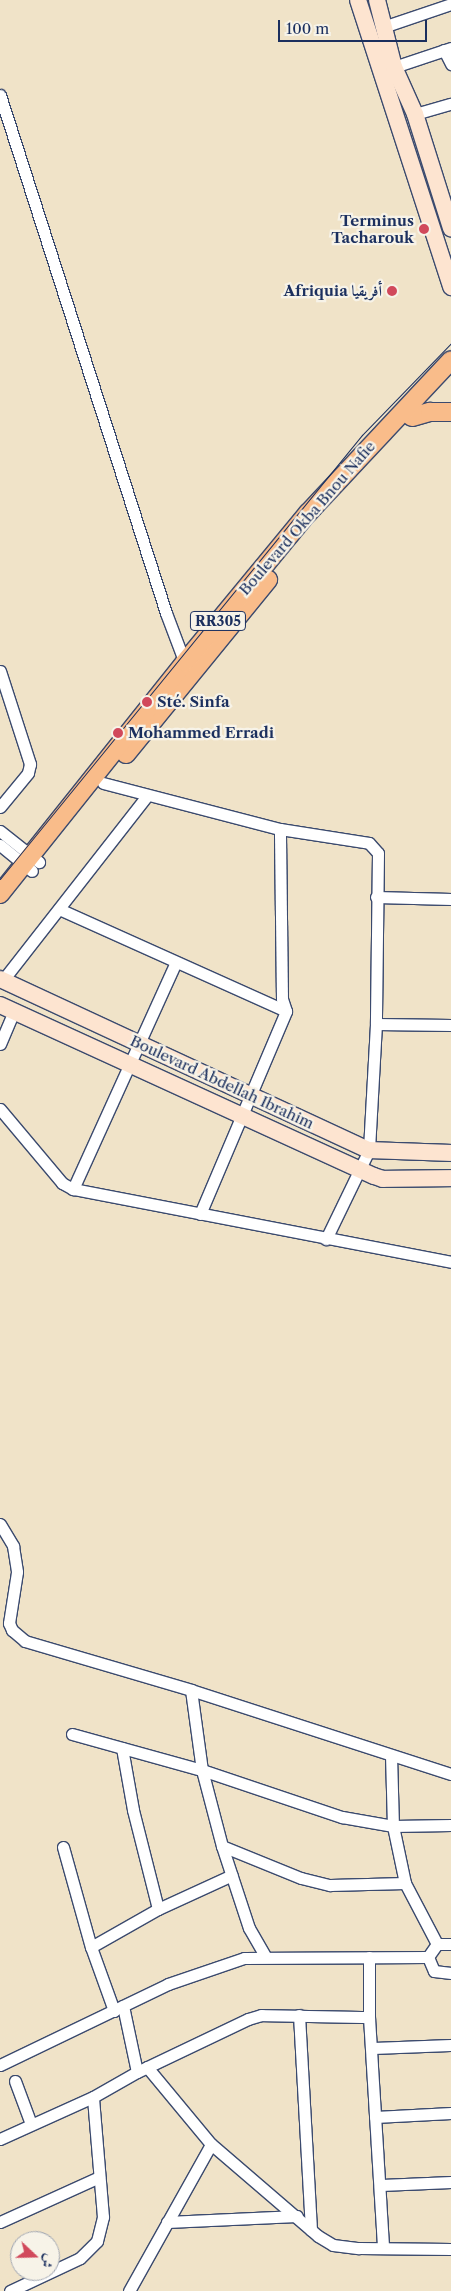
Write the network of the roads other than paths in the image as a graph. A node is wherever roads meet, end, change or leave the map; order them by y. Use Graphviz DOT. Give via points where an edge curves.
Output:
graph roads {
  1 [pos="358,0"];
  2 [pos="377,0"];
  3 [pos="451,4"];
  4 [pos="386,26"];
  5 [pos="448,49"];
  6 [pos="451,64"];
  7 [pos="394,67"];
  8 [pos="0,95"];
  9 [pos="451,104"];
  10 [pos="415,114"];
  11 [pos="451,228"];
  12 [pos="451,287"];
  13 [pos="451,360"];
  14 [pos="451,377"];
  15 [pos="451,412"];
  16 [pos="412,417"];
  17 [pos="187,669"];
  18 [pos="0,670"];
  19 [pos="103,783"];
  20 [pos="147,796"];
  21 [pos="0,807"];
  22 [pos="280,829"];
  23 [pos="0,831"];
  24 [pos="0,845"];
  25 [pos="31,863"];
  26 [pos="0,894"];
  27 [pos="376,897"];
  28 [pos="451,899"];
  29 [pos="59,909"];
  30 [pos="0,910"];
  31 [pos="176,962"];
  32 [pos="2,980"];
  33 [pos="7,1008"];
  34 [pos="286,1011"];
  35 [pos="376,1024"];
  36 [pos="451,1025"];
  37 [pos="140,1043"];
  38 [pos="0,1044"];
  39 [pos="130,1063"];
  40 [pos="250,1094"];
  41 [pos="0,1109"];
  42 [pos="242,1116"];
  43 [pos="369,1150"];
  44 [pos="451,1153"];
  45 [pos="361,1171"];
  46 [pos="451,1178"];
  47 [pos="73,1189"];
  48 [pos="200,1214"];
  49 [pos="326,1238"];
  50 [pos="451,1262"];
  51 [pos="0,1524"];
  52 [pos="191,1690"];
  53 [pos="72,1734"];
  54 [pos="122,1748"];
  55 [pos="391,1755"];
  56 [pos="202,1770"];
  57 [pos="451,1774"];
  58 [pos="451,1825"];
  59 [pos="393,1826"];
  60 [pos="222,1846"];
  61 [pos="63,1847"];
  62 [pos="232,1874"];
  63 [pos="405,1883"];
  64 [pos="158,1909"];
  65 [pos="437,1944"];
  66 [pos="451,1944"];
  67 [pos="91,1947"];
  68 [pos="265,1956"];
  69 [pos="369,1957"];
  70 [pos="428,1957"];
  71 [pos="451,1973"];
  72 [pos="119,2009"];
  73 [pos="299,2015"];
  74 [pos="369,2017"];
  75 [pos="451,2045"];
  76 [pos="372,2048"];
  77 [pos="0,2065"];
  78 [pos="142,2069"];
  79 [pos="15,2081"];
  80 [pos="94,2097"];
  81 [pos="451,2112"];
  82 [pos="375,2117"];
  83 [pos="31,2124"];
  84 [pos="0,2139"];
  85 [pos="211,2144"];
  86 [pos="99,2177"];
  87 [pos="451,2182"];
  88 [pos="381,2185"];
  89 [pos="296,2216"];
  90 [pos="0,2222"];
  91 [pos="167,2222"];
  92 [pos="311,2230"];
  93 [pos="382,2247"];
  94 [pos="451,2249"];
  95 [pos="16,2290"];
  96 [pos="129,2291"];
  1 -- 12 [label="street"];
  2 -- 4 [label="street"];
  3 -- 4 [label="street"];
  4 -- 7 [label="street"];
  5 -- 6 [label="street"];
  5 -- 7 [label="street"];
  7 -- 10 [label="street"];
  8 -- 17 [label="street" via="145,549"];
  9 -- 10 [label="street"];
  10 -- 11 [label="street"];
  13 -- 17 [label="main road, Boulevard Okba Bnou Nafie / RR305" via="308,513"];
  14 -- 16 [label="main road, Boulevard Okba Bnou Nafie / RR305"];
  15 -- 16 [label="main road" via="430,412"];
  16 -- 17 [label="main road, Boulevard Okba Bnou Nafie / RR305"];
  17 -- 19 [label="main road, Boulevard Okba Bnou Nafie / RR305"];
  17 -- 25 [label="main road, Boulevard Okba Bnou Nafie / RR305"];
  18 -- 21 [label="street" via="30,764 28,773"];
  19 -- 20 [label="street"];
  19 -- 25 [label="main road, Boulevard Okba Bnou Nafie / RR305"];
  20 -- 22 [label="street"];
  20 -- 29 [label="street"];
  22 -- 27 [label="street" via="369,843 378,853"];
  22 -- 34 [label="street" via="282,999"];
  23 -- 25 [label="street"];
  24 -- 25 [label="street"];
  25 -- 26 [label="main road, Boulevard Okba Bnou Nafie / RR305"];
  25 -- 30 [label="main road, Boulevard Okba Bnou Nafie / RR305"];
  27 -- 28 [label="street"];
  27 -- 35 [label="street"];
  29 -- 31 [label="street"];
  29 -- 32 [label="street"];
  31 -- 34 [label="street"];
  31 -- 37 [label="street"];
  32 -- 37 [label="street, Boulevard Abdellah Ibrahim"];
  33 -- 38 [label="street"];
  33 -- 39 [label="street, Boulevard Abdellah Ibrahim"];
  34 -- 40 [label="street"];
  35 -- 36 [label="street"];
  35 -- 43 [label="street"];
  37 -- 39 [label="street"];
  37 -- 40 [label="street, Boulevard Abdellah Ibrahim"];
  39 -- 42 [label="street, Boulevard Abdellah Ibrahim"];
  39 -- 47 [label="street"];
  40 -- 42 [label="street"];
  40 -- 43 [label="street, Boulevard Abdellah Ibrahim"];
  41 -- 47 [label="street" via="62,1183"];
  42 -- 45 [label="street, Boulevard Abdellah Ibrahim"];
  42 -- 48 [label="street"];
  43 -- 44 [label="street, Boulevard Abdellah Ibrahim"];
  43 -- 45 [label="street"];
  45 -- 46 [label="street, Boulevard Abdellah Ibrahim" via="383,1179"];
  45 -- 49 [label="street"];
  47 -- 48 [label="street"];
  48 -- 49 [label="street"];
  49 -- 50 [label="street"];
  51 -- 52 [label="street" via="6,1529 17,1572 9,1623 17,1636"];
  52 -- 55 [label="street"];
  52 -- 56 [label="street"];
  53 -- 54 [label="street"];
  54 -- 56 [label="street"];
  54 -- 64 [label="street" via="133,1810"];
  55 -- 57 [label="street"];
  55 -- 59 [label="street"];
  56 -- 59 [label="street" via="342,1817"];
  56 -- 60 [label="street"];
  58 -- 59 [label="street"];
  59 -- 63 [label="street"];
  60 -- 62 [label="street"];
  60 -- 63 [label="street" via="301,1878 330,1885 367,1887"];
  61 -- 67 [label="street"];
  62 -- 64 [label="street"];
  62 -- 68 [label="street" via="249,1928"];
  63 -- 65 [label="street"];
  64 -- 67 [label="street"];
  65 -- 66 [label="street"];
  65 -- 70 [label="street"];
  67 -- 72 [label="street"];
  68 -- 69 [label="street"];
  68 -- 72 [label="street" via="212,1967"];
  69 -- 70 [label="street"];
  69 -- 74 [label="street"];
  70 -- 71 [label="street" via="434,1971"];
  72 -- 77 [label="street"];
  72 -- 78 [label="street"];
  73 -- 74 [label="street"];
  73 -- 78 [label="street" via="261,2015 248,2019"];
  73 -- 92 [label="street"];
  74 -- 76 [label="street"];
  75 -- 76 [label="street"];
  76 -- 82 [label="street"];
  78 -- 80 [label="street"];
  78 -- 85 [label="street"];
  79 -- 83 [label="street"];
  80 -- 83 [label="street"];
  80 -- 86 [label="street"];
  81 -- 82 [label="street"];
  82 -- 88 [label="street"];
  83 -- 84 [label="street"];
  85 -- 89 [label="street"];
  85 -- 91 [label="street"];
  86 -- 90 [label="street"];
  86 -- 95 [label="street" via="103,2218 97,2241 80,2258"];
  87 -- 88 [label="street"];
  88 -- 93 [label="street"];
  89 -- 91 [label="street"];
  89 -- 92 [label="street"];
  91 -- 96 [label="street"];
  92 -- 93 [label="street" via="334,2245"];
  93 -- 94 [label="street" via="399,2251"];
}
